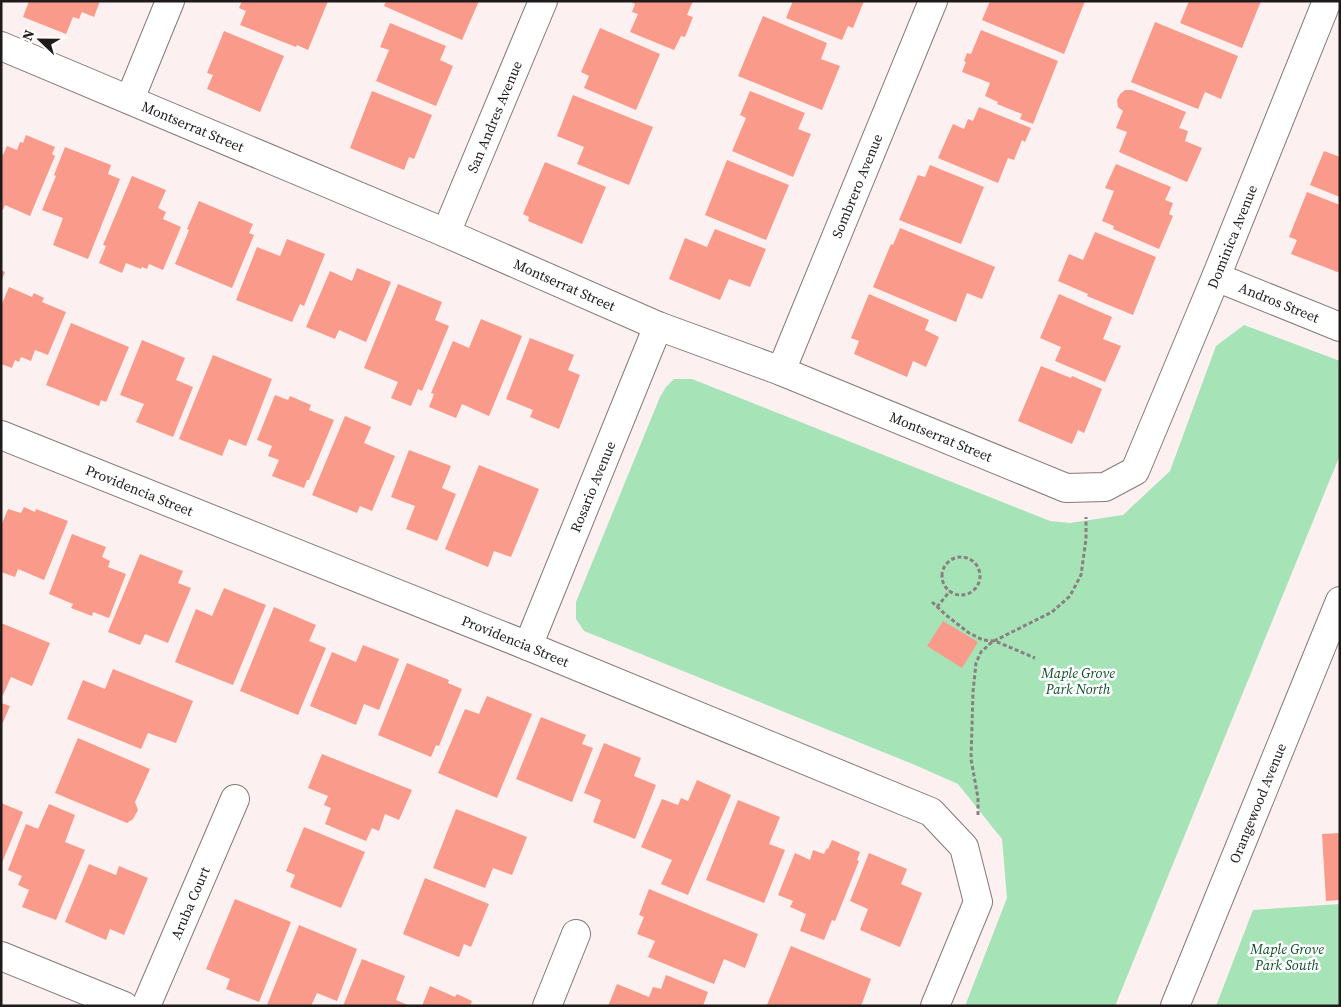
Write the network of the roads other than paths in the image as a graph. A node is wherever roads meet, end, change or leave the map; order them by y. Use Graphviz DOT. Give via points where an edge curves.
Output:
graph roads {
  1 [pos="170,1"];
  2 [pos="543,1"];
  3 [pos="933,1"];
  4 [pos="1327,1"];
  5 [pos="1,46"];
  6 [pos="130,99"];
  7 [pos="446,233"];
  8 [pos="1216,277"];
  9 [pos="658,326"];
  10 [pos="1340,327"];
  11 [pos="781,371"];
  12 [pos="2,437"];
  13 [pos="1135,471"];
  14 [pos="1340,601"];
  15 [pos="528,646"];
  16 [pos="235,798"];
  17 [pos="576,934"];
  18 [pos="1,956"];
  19 [pos="124,1006"];
  20 [pos="146,1006"];
  21 [pos="547,1006"];
  22 [pos="935,1006"];
  23 [pos="1175,1006"];
  1 -- 6 [label="street"];
  2 -- 7 [label="street, San Andres Avenue"];
  3 -- 11 [label="street, Sombrero Avenue"];
  4 -- 8 [label="street, Dominica Avenue"];
  5 -- 6 [label="street, Montserrat Street"];
  6 -- 7 [label="street, Montserrat Street"];
  7 -- 9 [label="street, Montserrat Street"];
  8 -- 10 [label="street, Andros Street"];
  8 -- 13 [label="street, Dominica Avenue"];
  9 -- 11 [label="street, Montserrat Street"];
  9 -- 15 [label="street, Rosario Avenue"];
  11 -- 13 [label="street, Montserrat Street" via="1066,488 1105,487"];
  12 -- 15 [label="street, Providencia Street"];
  14 -- 23 [label="street, Orangewood Avenue"];
  15 -- 22 [label="street, Providencia Street" via="931,812 964,847 978,902"];
  16 -- 20 [label="street, Aruba Court"];
  17 -- 21 [label="street"];
  18 -- 19 [label="street"];
}
